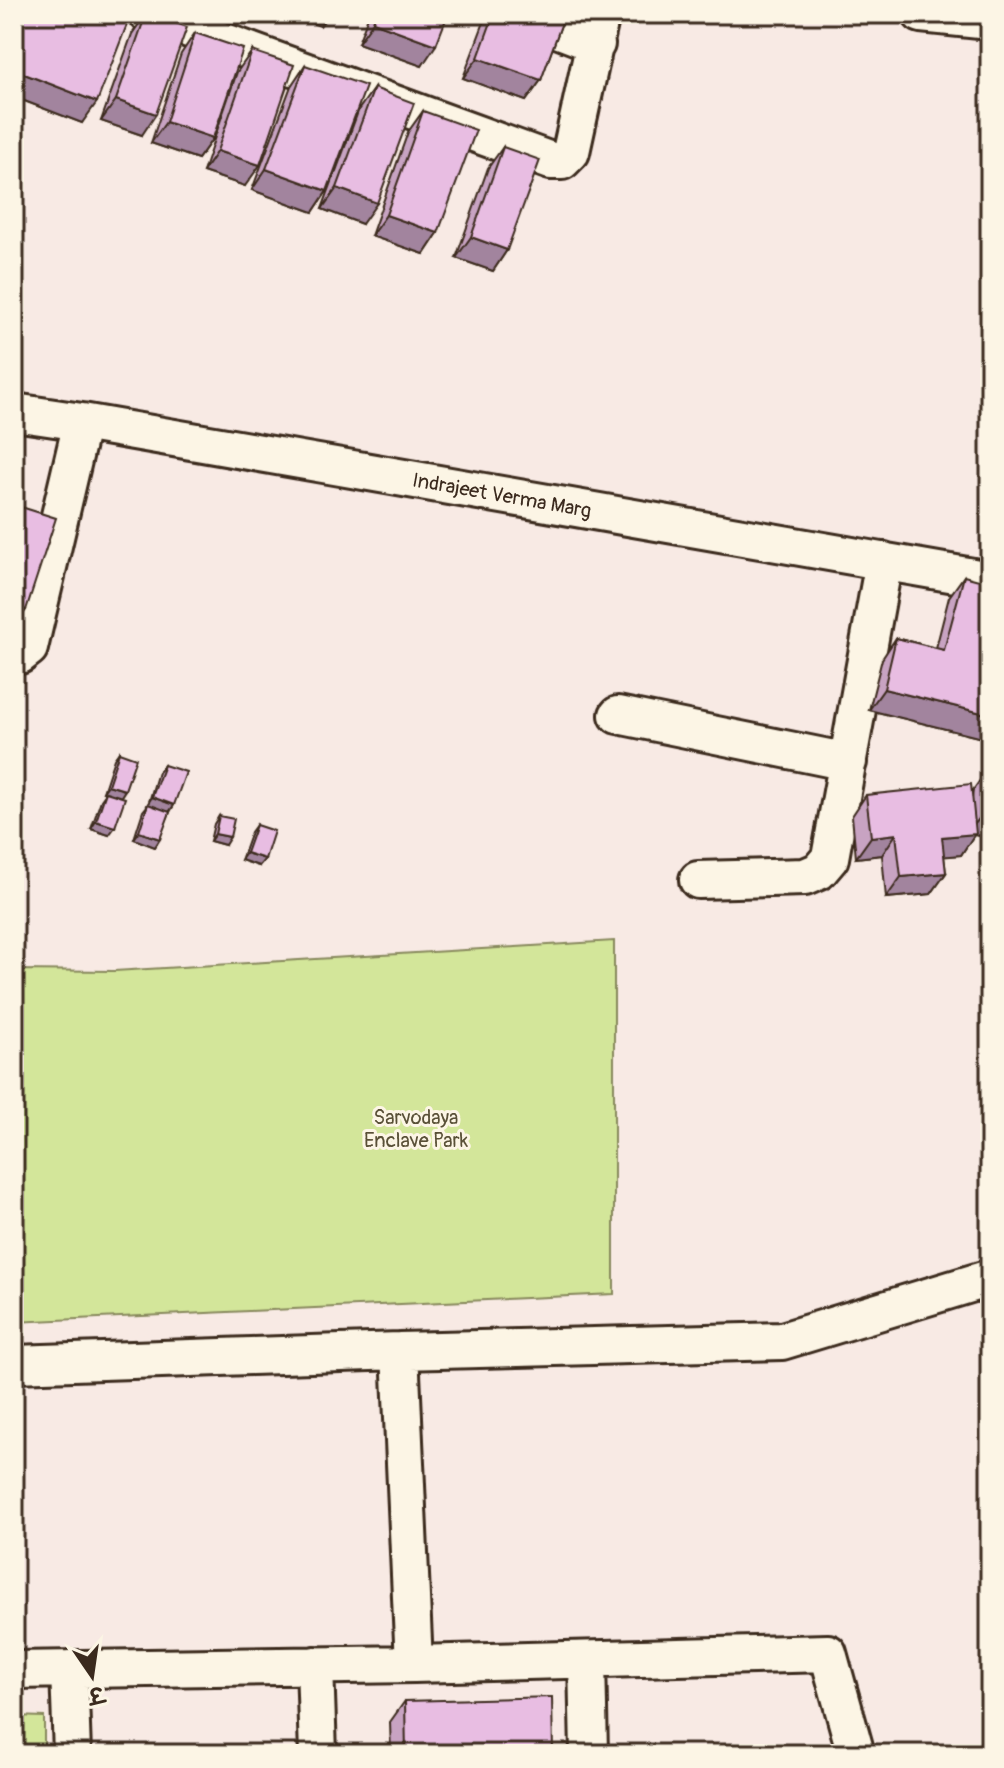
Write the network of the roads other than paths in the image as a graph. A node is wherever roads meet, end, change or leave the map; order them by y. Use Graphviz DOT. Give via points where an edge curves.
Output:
graph roads {
  1 [pos="148,14"];
  2 [pos="518,14"];
  3 [pos="921,14"];
  4 [pos="990,21"];
  5 [pos="599,29"];
  6 [pos="14,412"];
  7 [pos="82,422"];
  8 [pos="884,561"];
  9 [pos="990,580"];
  10 [pos="14,655"];
  11 [pos="618,715"];
  12 [pos="848,762"];
  13 [pos="698,880"];
  14 [pos="990,1278"];
  15 [pos="400,1351"];
  16 [pos="14,1364"];
  17 [pos="587,1660"];
  18 [pos="414,1664"];
  19 [pos="315,1665"];
  20 [pos="69,1669"];
  21 [pos="14,1670"];
  22 [pos="72,1754"];
  23 [pos="318,1754"];
  24 [pos="589,1754"];
  25 [pos="856,1754"];
  1 -- 5 [label="street" via="551,161 562,161 571,152"];
  2 -- 5 [label="street"];
  3 -- 4 [label="street"];
  6 -- 7 [label="street, Indrajeet Verma Marg"];
  7 -- 8 [label="street, Indrajeet Verma Marg"];
  7 -- 10 [label="street" via="29,648"];
  8 -- 9 [label="street, Indrajeet Verma Marg"];
  8 -- 12 [label="street"];
  11 -- 12 [label="street"];
  12 -- 13 [label="street" via="830,858 819,871 805,877"];
  14 -- 15 [label="street" via="782,1341"];
  15 -- 16 [label="street"];
  15 -- 18 [label="street"];
  17 -- 18 [label="street"];
  17 -- 24 [label="street"];
  17 -- 25 [label="street" via="828,1653"];
  18 -- 19 [label="street"];
  19 -- 20 [label="street"];
  19 -- 23 [label="street"];
  20 -- 21 [label="street"];
  20 -- 22 [label="street"];
}
